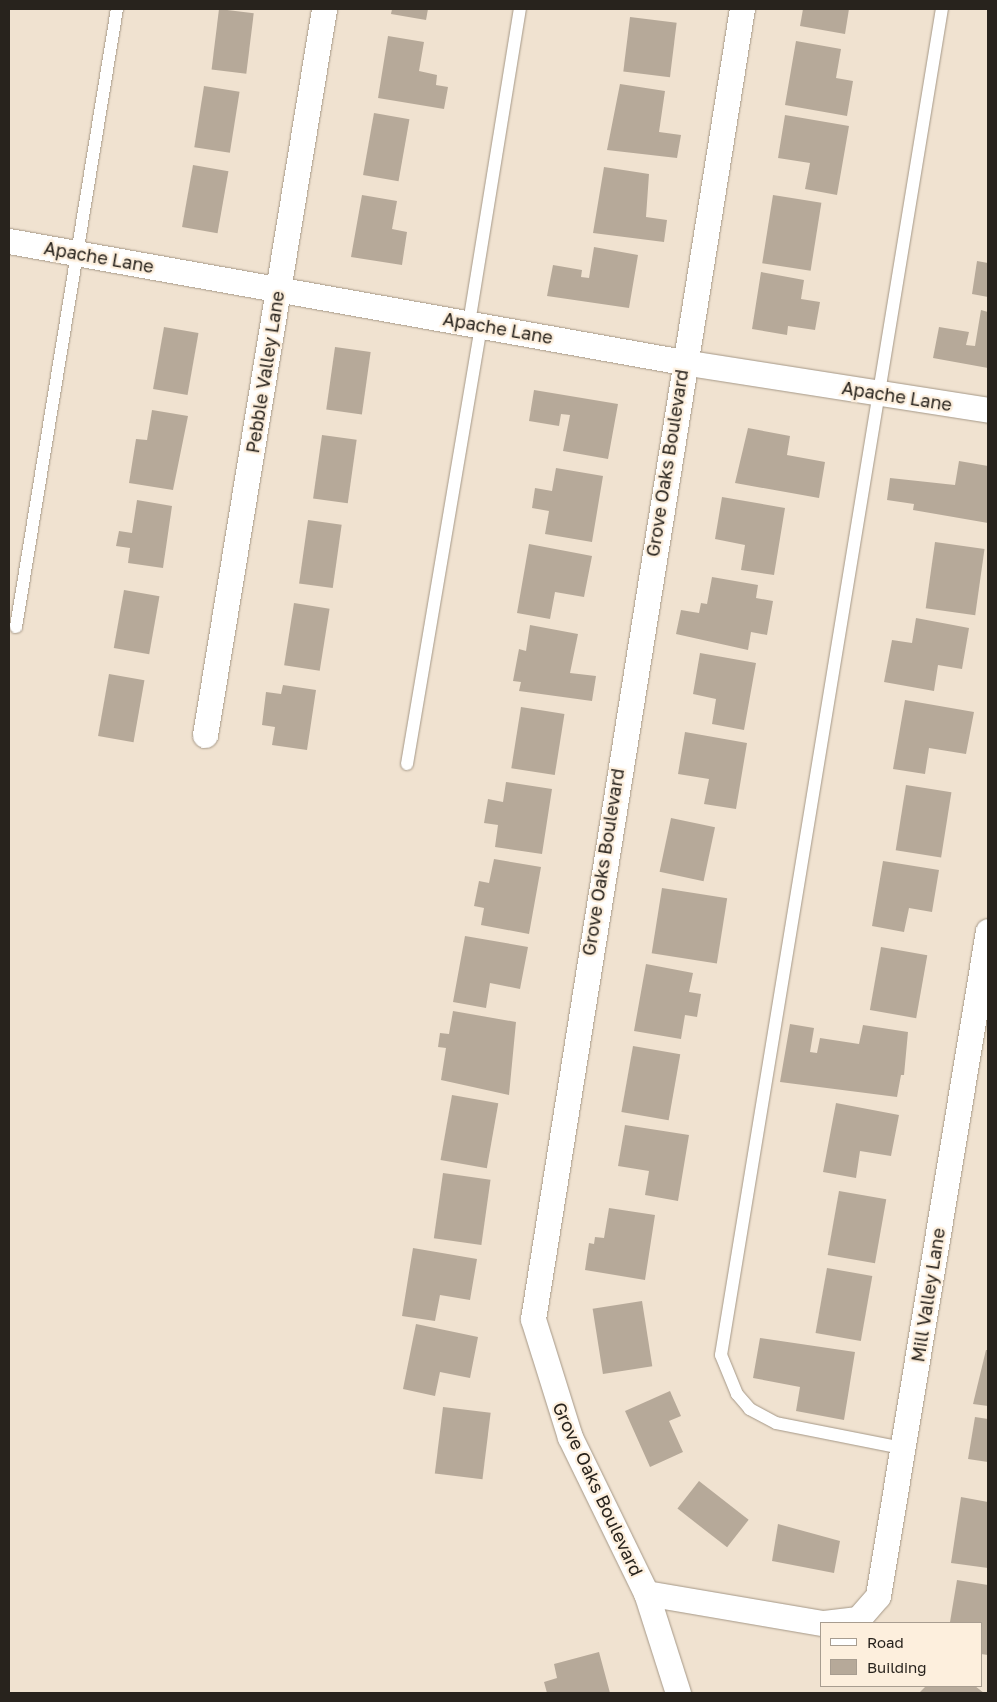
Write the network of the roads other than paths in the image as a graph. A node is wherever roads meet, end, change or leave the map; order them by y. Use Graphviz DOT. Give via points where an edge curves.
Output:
graph roads {
  1 [pos="117,9"];
  2 [pos="324,9"];
  3 [pos="520,9"];
  4 [pos="742,9"];
  5 [pos="942,9"];
  6 [pos="9,241"];
  7 [pos="76,253"];
  8 [pos="278,288"];
  9 [pos="475,324"];
  10 [pos="683,362"];
  11 [pos="879,393"];
  12 [pos="988,410"];
  13 [pos="16,627"];
  14 [pos="205,734"];
  15 [pos="407,764"];
  16 [pos="988,931"];
  17 [pos="902,1448"];
  18 [pos="646,1593"];
  19 [pos="820,1622"];
  20 [pos="832,1622"];
  21 [pos="678,1693"];
  1 -- 7 [label="lane"];
  2 -- 8 [label="street, Pebble Valley Lane"];
  3 -- 9 [label="lane"];
  4 -- 10 [label="street, Grove Oaks Boulevard"];
  5 -- 11 [label="lane"];
  6 -- 7 [label="street, Apache Lane"];
  7 -- 8 [label="street, Apache Lane"];
  7 -- 13 [label="lane"];
  8 -- 9 [label="street, Apache Lane"];
  8 -- 14 [label="street, Pebble Valley Lane"];
  9 -- 10 [label="street, Apache Lane"];
  9 -- 15 [label="lane"];
  10 -- 11 [label="street, Apache Lane"];
  10 -- 18 [label="street, Grove Oaks Boulevard" via="533,1319 570,1437"];
  11 -- 12 [label="street, Apache Lane"];
  11 -- 17 [label="lane" via="721,1355 737,1394 750,1409 776,1423"];
  16 -- 17 [label="street, Mill Valley Lane"];
  17 -- 20 [label="street, Mill Valley Lane" via="878,1596 858,1619"];
  18 -- 19 [label="street, Mill Valley Lane"];
  18 -- 21 [label="street, Grove Oaks Boulevard"];
}
